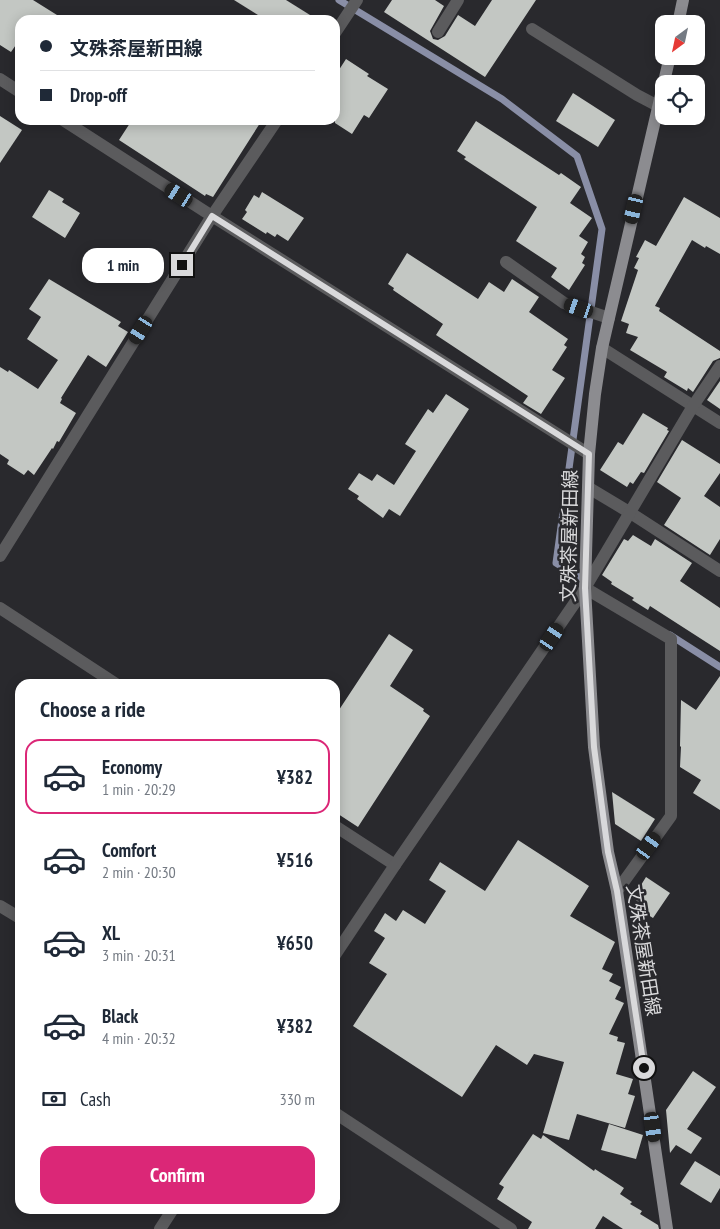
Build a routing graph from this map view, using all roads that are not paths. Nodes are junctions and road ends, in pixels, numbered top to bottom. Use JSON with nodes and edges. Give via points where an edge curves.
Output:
{"nodes":[{"id":1,"x":357,"y":0,"type":"edge"},
{"id":2,"x":458,"y":0,"type":"edge"},
{"id":3,"x":683,"y":0,"type":"edge"},
{"id":4,"x":680,"y":15,"type":"edge"},
{"id":5,"x":340,"y":26,"type":"edge"},
{"id":6,"x":532,"y":29,"type":"dead end"},
{"id":7,"x":438,"y":32,"type":"dead end"},
{"id":8,"x":0,"y":79,"type":"edge"},
{"id":9,"x":15,"y":89,"type":"edge"},
{"id":10,"x":655,"y":104,"type":"edge"},
{"id":11,"x":655,"y":119,"type":"edge"},
{"id":12,"x":71,"y":125,"type":"edge"},
{"id":13,"x":274,"y":125,"type":"edge"},
{"id":14,"x":212,"y":216,"type":"junction"},
{"id":15,"x":506,"y":262,"type":"dead end"},
{"id":16,"x":609,"y":318,"type":"junction"},
{"id":17,"x":602,"y":348,"type":"junction"},
{"id":18,"x":720,"y":366,"type":"edge"},
{"id":19,"x":693,"y":406,"type":"junction"},
{"id":20,"x":720,"y":423,"type":"edge"},
{"id":21,"x":589,"y":454,"type":"junction"},
{"id":22,"x":589,"y":488,"type":"junction"},
{"id":23,"x":629,"y":512,"type":"junction"},
{"id":24,"x":0,"y":556,"type":"edge"},
{"id":25,"x":720,"y":572,"type":"edge"},
{"id":26,"x":585,"y":588,"type":"junction"},
{"id":27,"x":0,"y":608,"type":"edge"},
{"id":28,"x":108,"y":679,"type":"edge"},
{"id":29,"x":340,"y":829,"type":"edge"},
{"id":30,"x":395,"y":865,"type":"junction"},
{"id":31,"x":617,"y":891,"type":"junction"},
{"id":32,"x":0,"y":906,"type":"edge"},
{"id":33,"x":15,"y":915,"type":"edge"},
{"id":34,"x":340,"y":948,"type":"edge"},
{"id":35,"x":340,"y":1117,"type":"edge"},
{"id":36,"x":170,"y":1214,"type":"edge"},
{"id":37,"x":160,"y":1229,"type":"edge"},
{"id":38,"x":511,"y":1229,"type":"edge"},
{"id":39,"x":668,"y":1229,"type":"edge"}],
"edges":[{"from":1,"to":5,"type":"street"},
{"from":2,"to":7,"type":"street"},
{"from":3,"to":4,"type":"main road"},
{"from":6,"to":10,"type":"street"},
{"from":8,"to":9,"type":"street"},
{"from":11,"to":16,"type":"main road","name":"文殊茶屋新田線"},
{"from":12,"to":14,"type":"street"},
{"from":13,"to":14,"type":"street"},
{"from":14,"to":21,"type":"street"},
{"from":14,"to":24,"type":"street"},
{"from":15,"to":16,"type":"street","via":[[564,303]]},
{"from":16,"to":17,"type":"main road","name":"文殊茶屋新田線"},
{"from":17,"to":19,"type":"street"},
{"from":17,"to":21,"type":"main road","name":"文殊茶屋新田線"},
{"from":18,"to":19,"type":"street"},
{"from":19,"to":20,"type":"street"},
{"from":19,"to":23,"type":"street"},
{"from":21,"to":22,"type":"main road","name":"文殊茶屋新田線"},
{"from":22,"to":23,"type":"street"},
{"from":22,"to":26,"type":"main road","name":"文殊茶屋新田線"},
{"from":23,"to":25,"type":"street"},
{"from":23,"to":26,"type":"street"},
{"from":26,"to":30,"type":"street"},
{"from":26,"to":31,"type":"main road","name":"文殊茶屋新田線","via":[[594,747],[608,852]]},
{"from":26,"to":31,"type":"street","via":[[671,639],[671,816]]},
{"from":27,"to":28,"type":"street"},
{"from":29,"to":30,"type":"street"},
{"from":30,"to":34,"type":"street"},
{"from":31,"to":39,"type":"main road","name":"文殊茶屋新田線"},
{"from":32,"to":33,"type":"street"},
{"from":35,"to":38,"type":"street"},
{"from":36,"to":37,"type":"street"}]}
